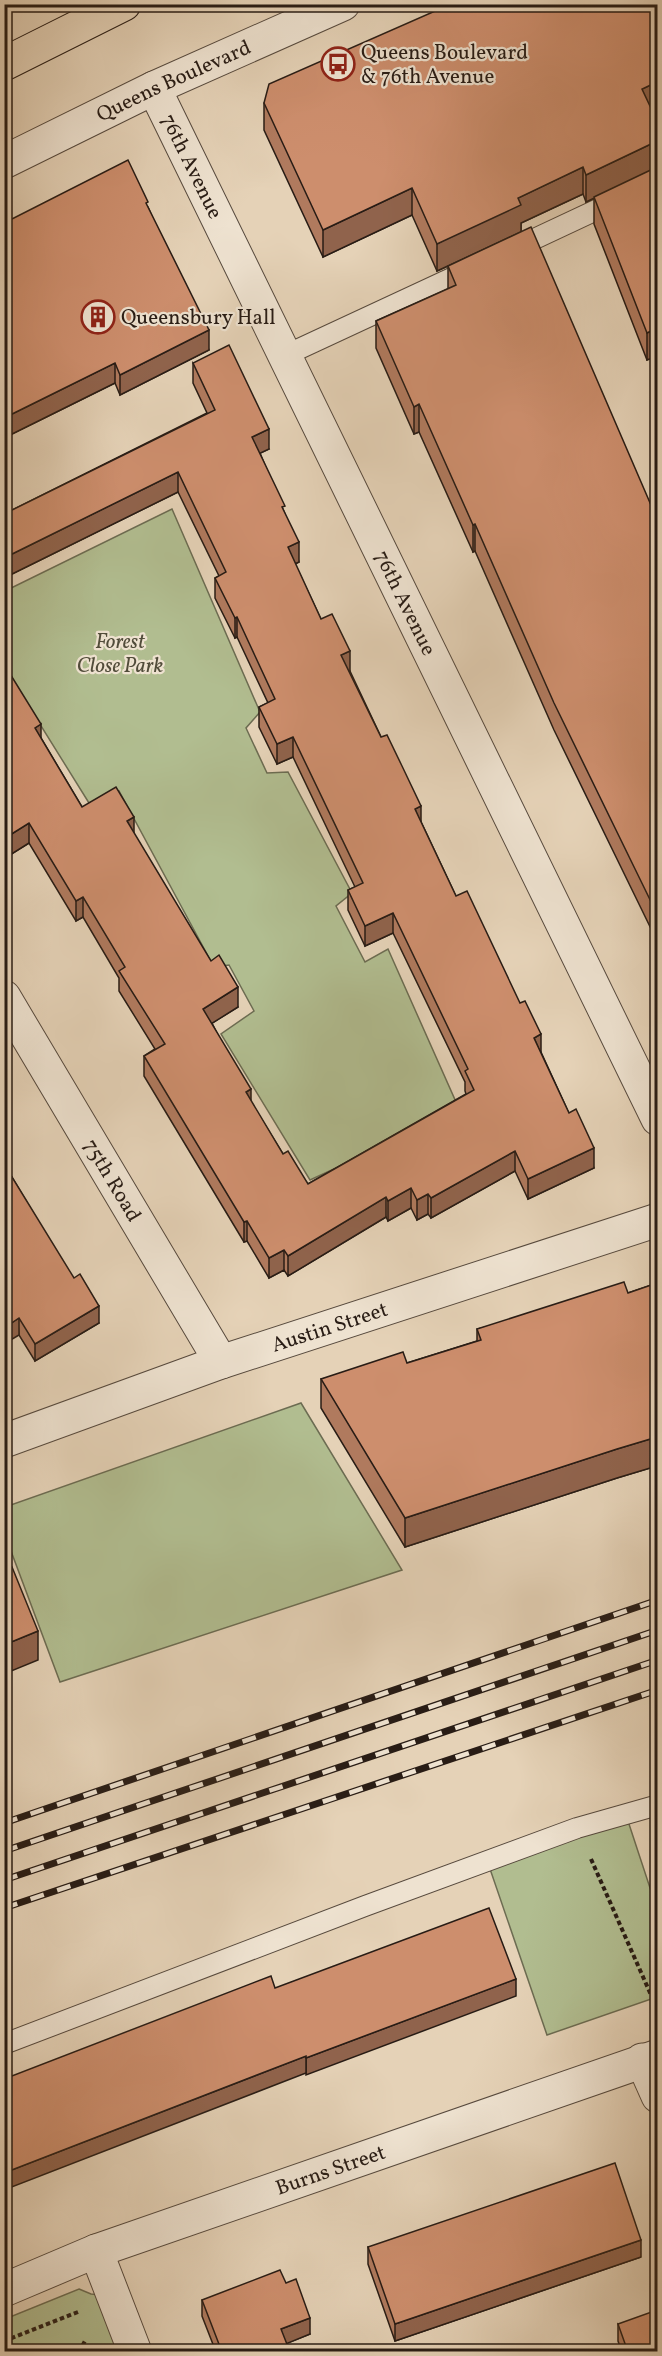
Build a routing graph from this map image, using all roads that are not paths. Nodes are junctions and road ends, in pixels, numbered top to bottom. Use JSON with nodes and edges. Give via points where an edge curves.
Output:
{"nodes":[{"id":1,"x":124,"y":4,"type":"edge"},
{"id":2,"x":343,"y":4,"type":"edge"},
{"id":3,"x":4,"y":64,"type":"edge"},
{"id":4,"x":154,"y":88,"type":"junction"},
{"id":5,"x":4,"y":162,"type":"edge"},
{"id":6,"x":657,"y":181,"type":"edge"},
{"id":7,"x":286,"y":355,"type":"junction"},
{"id":8,"x":4,"y":997,"type":"edge"},
{"id":9,"x":657,"y":1119,"type":"edge"},
{"id":10,"x":657,"y":1220,"type":"edge"},
{"id":11,"x":221,"y":1362,"type":"junction"},
{"id":12,"x":4,"y":1441,"type":"edge"},
{"id":13,"x":657,"y":1805,"type":"edge"},
{"id":14,"x":4,"y":2044,"type":"edge"},
{"id":15,"x":650,"y":2058,"type":"edge"},
{"id":16,"x":657,"y":2096,"type":"edge"},
{"id":17,"x":96,"y":2251,"type":"junction"},
{"id":18,"x":4,"y":2290,"type":"edge"},
{"id":19,"x":135,"y":2352,"type":"edge"}],
"edges":[{"from":1,"to":3,"type":"main road"},
{"from":2,"to":4,"type":"street","name":"Queens Boulevard"},
{"from":4,"to":5,"type":"street","name":"Queens Boulevard"},
{"from":4,"to":7,"type":"street","name":"76th Avenue"},
{"from":6,"to":7,"type":"lane"},
{"from":7,"to":9,"type":"street","name":"76th Avenue"},
{"from":8,"to":11,"type":"street","name":"75th Road"},
{"from":10,"to":11,"type":"street","name":"Austin Street"},
{"from":11,"to":12,"type":"street","name":"Austin Street"},
{"from":13,"to":14,"type":"lane","via":[[577,1828],[365,1905]]},
{"from":15,"to":16,"type":"street"},
{"from":15,"to":17,"type":"street","name":"Burns Street"},
{"from":17,"to":18,"type":"street","name":"Burns Street"},
{"from":17,"to":19,"type":"street"}]}
